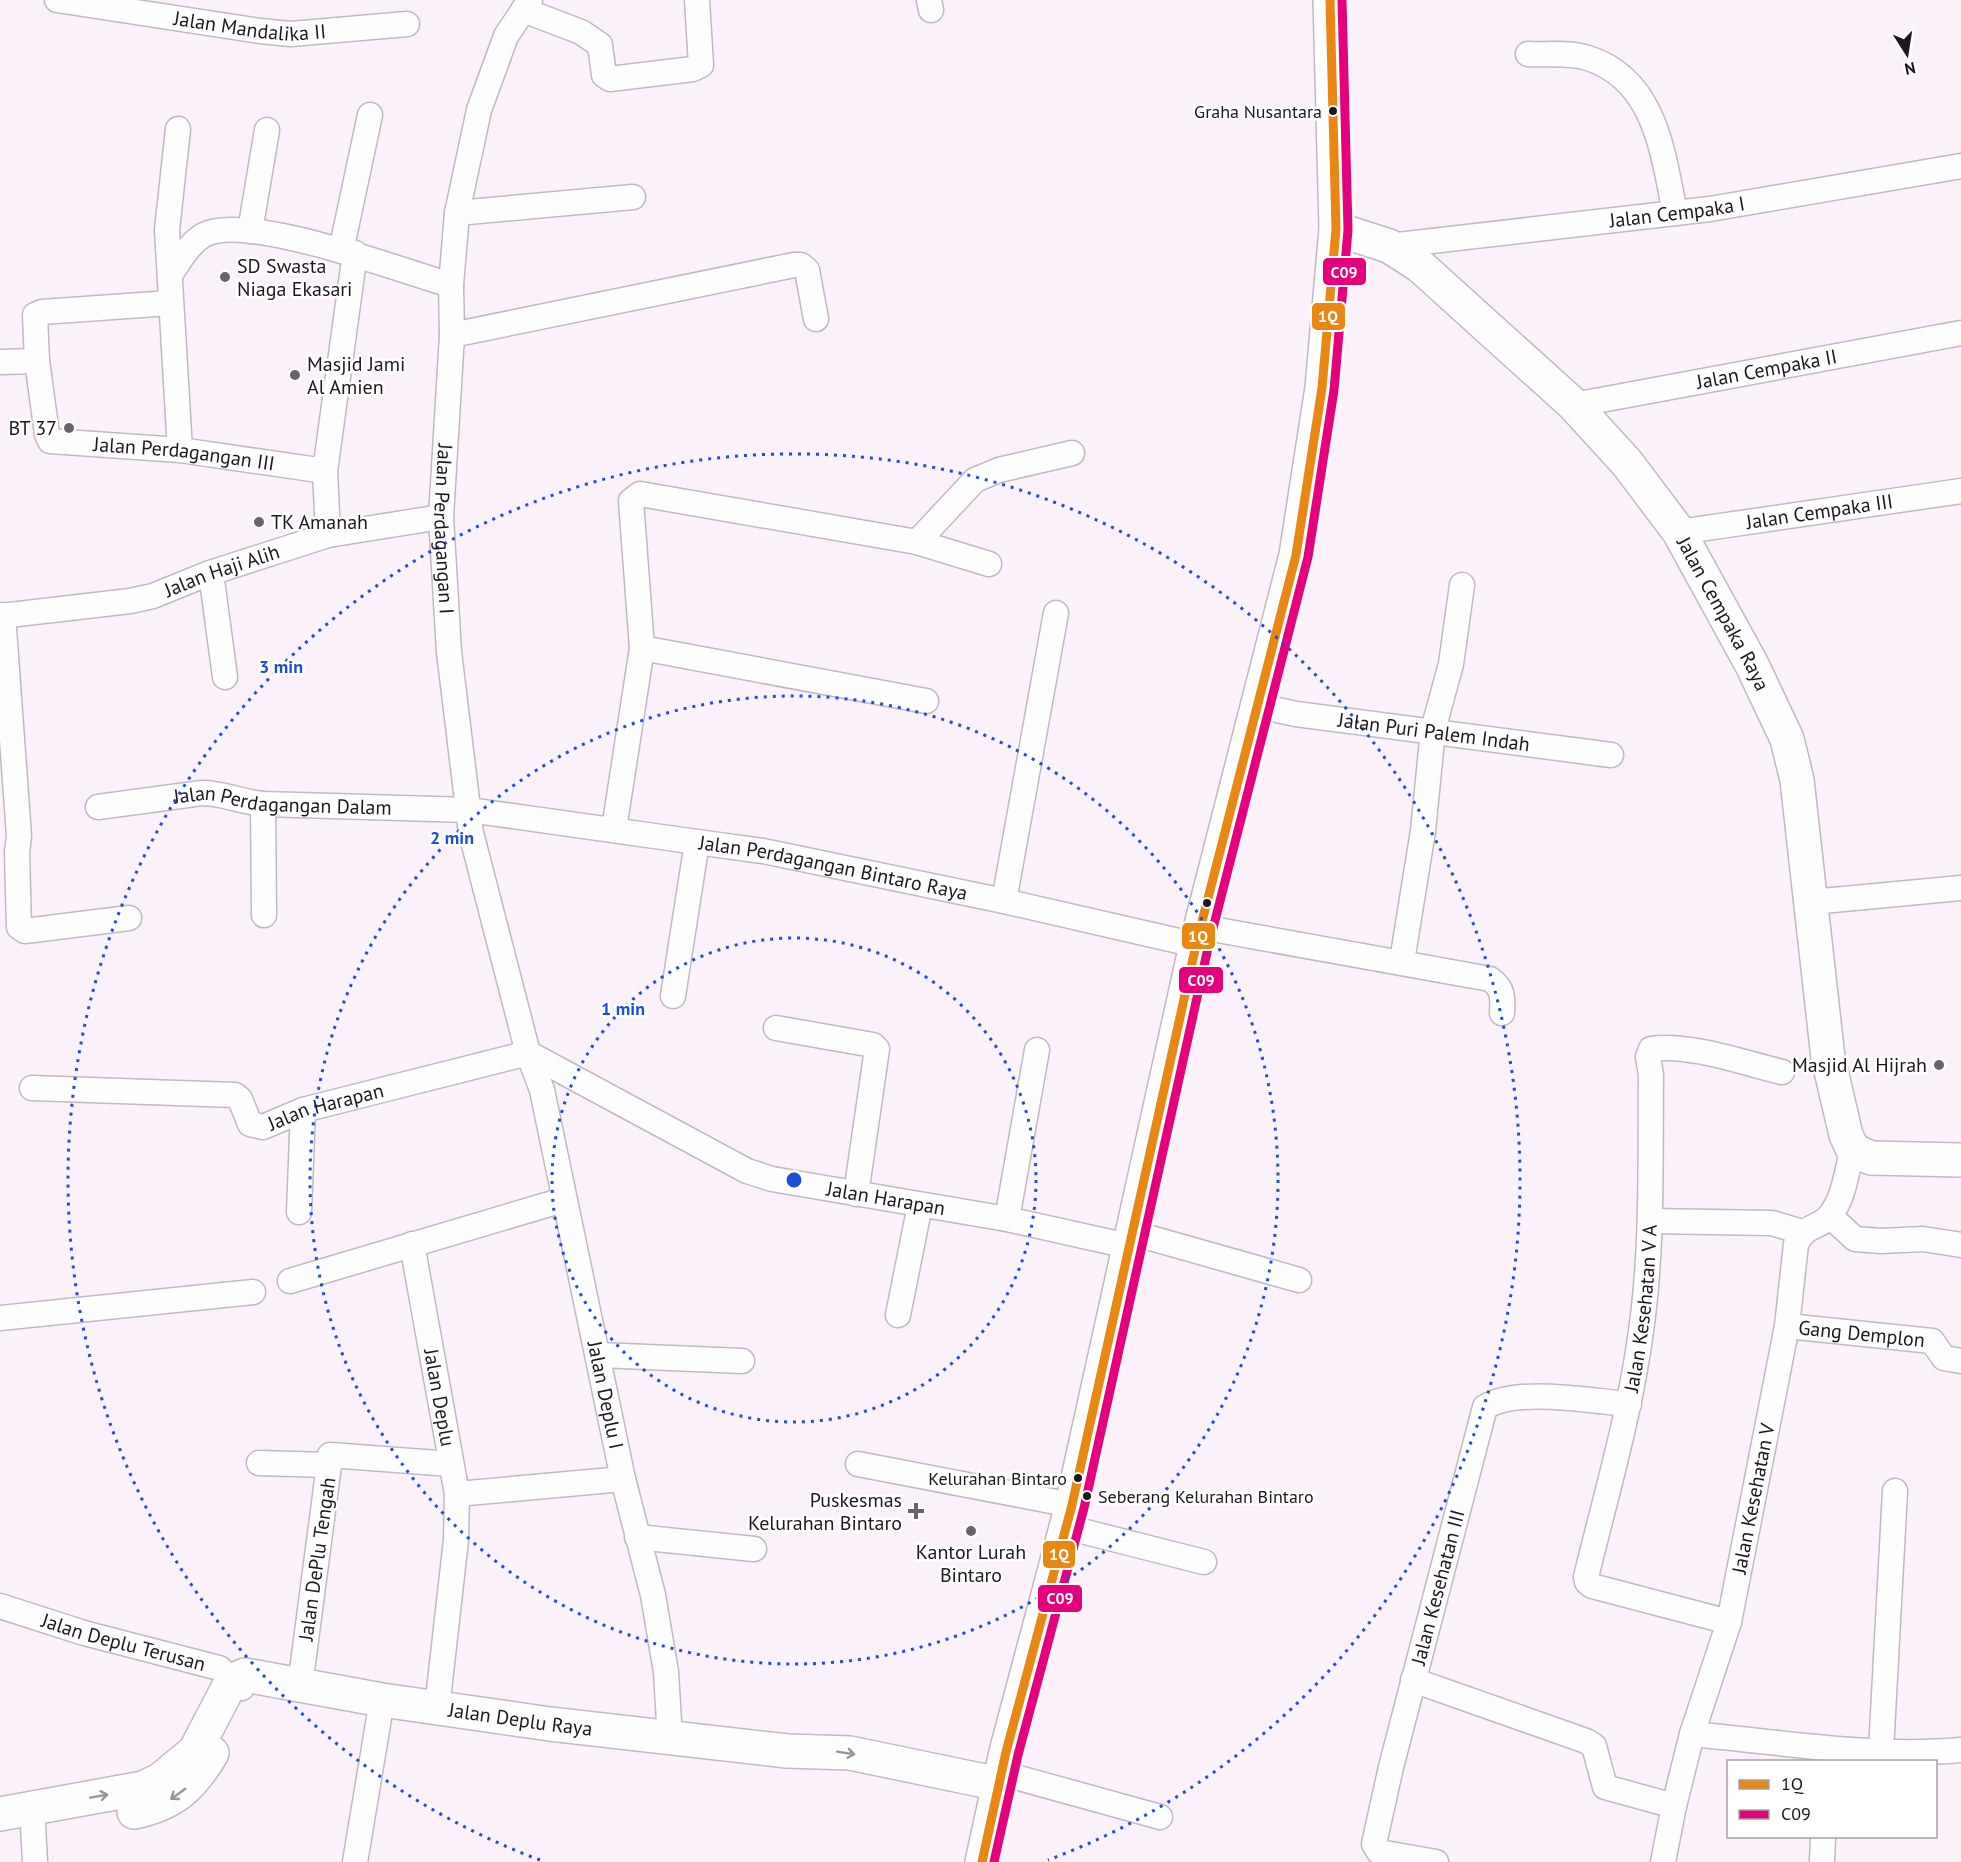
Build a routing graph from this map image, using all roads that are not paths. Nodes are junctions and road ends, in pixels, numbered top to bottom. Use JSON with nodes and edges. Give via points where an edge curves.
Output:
{"nodes":[{"id":1,"x":57,"y":0,"type":"edge"},
{"id":2,"x":697,"y":0,"type":"edge"},
{"id":3,"x":1330,"y":0,"type":"edge"},
{"id":4,"x":526,"y":5,"type":"edge"},
{"id":5,"x":407,"y":24,"type":"dead end"},
{"id":6,"x":1528,"y":54,"type":"dead end"},
{"id":7,"x":370,"y":115,"type":"dead end"},
{"id":8,"x":178,"y":129,"type":"dead end"},
{"id":9,"x":267,"y":130,"type":"dead end"},
{"id":10,"x":1961,"y":166,"type":"edge"},
{"id":11,"x":633,"y":197,"type":"dead end"},
{"id":12,"x":457,"y":213,"type":"junction"},
{"id":13,"x":1675,"y":213,"type":"junction"},
{"id":14,"x":1336,"y":228,"type":"junction"},
{"id":15,"x":250,"y":231,"type":"junction"},
{"id":16,"x":1389,"y":246,"type":"junction"},
{"id":17,"x":348,"y":252,"type":"junction"},
{"id":18,"x":170,"y":275,"type":"junction"},
{"id":19,"x":451,"y":285,"type":"junction"},
{"id":20,"x":170,"y":303,"type":"junction"},
{"id":21,"x":816,"y":319,"type":"dead end"},
{"id":22,"x":1961,"y":333,"type":"edge"},
{"id":23,"x":452,"y":335,"type":"junction"},
{"id":24,"x":37,"y":361,"type":"junction"},
{"id":25,"x":0,"y":362,"type":"edge"},
{"id":26,"x":1574,"y":405,"type":"junction"},
{"id":27,"x":180,"y":450,"type":"junction"},
{"id":28,"x":1072,"y":453,"type":"dead end"},
{"id":29,"x":326,"y":471,"type":"junction"},
{"id":30,"x":1961,"y":491,"type":"edge"},
{"id":31,"x":441,"y":518,"type":"junction"},
{"id":32,"x":1679,"y":532,"type":"junction"},
{"id":33,"x":328,"y":535,"type":"junction"},
{"id":34,"x":917,"y":542,"type":"junction"},
{"id":35,"x":989,"y":564,"type":"dead end"},
{"id":36,"x":211,"y":573,"type":"junction"},
{"id":37,"x":1462,"y":585,"type":"dead end"},
{"id":38,"x":1056,"y":613,"type":"dead end"},
{"id":39,"x":2,"y":616,"type":"edge"},
{"id":40,"x":642,"y":648,"type":"junction"},
{"id":41,"x":225,"y":677,"type":"dead end"},
{"id":42,"x":926,"y":701,"type":"dead end"},
{"id":43,"x":1259,"y":706,"type":"junction"},
{"id":44,"x":1433,"y":730,"type":"junction"},
{"id":45,"x":1611,"y":755,"type":"dead end"},
{"id":46,"x":262,"y":804,"type":"junction"},
{"id":47,"x":98,"y":807,"type":"dead end"},
{"id":48,"x":469,"y":810,"type":"junction"},
{"id":49,"x":614,"y":829,"type":"junction"},
{"id":50,"x":697,"y":842,"type":"junction"},
{"id":51,"x":1961,"y":888,"type":"edge"},
{"id":52,"x":1004,"y":901,"type":"junction"},
{"id":53,"x":1812,"y":902,"type":"junction"},
{"id":54,"x":264,"y":915,"type":"dead end"},
{"id":55,"x":129,"y":918,"type":"dead end"},
{"id":56,"x":1198,"y":936,"type":"junction"},
{"id":57,"x":1402,"y":961,"type":"junction"},
{"id":58,"x":673,"y":996,"type":"dead end"},
{"id":59,"x":1502,"y":1013,"type":"dead end"},
{"id":60,"x":776,"y":1028,"type":"dead end"},
{"id":61,"x":1036,"y":1050,"type":"dead end"},
{"id":62,"x":528,"y":1053,"type":"junction"},
{"id":63,"x":1782,"y":1072,"type":"dead end"},
{"id":64,"x":32,"y":1088,"type":"dead end"},
{"id":65,"x":303,"y":1110,"type":"junction"},
{"id":66,"x":1853,"y":1150,"type":"junction"},
{"id":67,"x":1961,"y":1160,"type":"edge"},
{"id":68,"x":856,"y":1194,"type":"junction"},
{"id":69,"x":563,"y":1200,"type":"junction"},
{"id":70,"x":920,"y":1205,"type":"junction"},
{"id":71,"x":299,"y":1212,"type":"dead end"},
{"id":72,"x":1830,"y":1216,"type":"junction"},
{"id":73,"x":1007,"y":1219,"type":"junction"},
{"id":74,"x":1650,"y":1221,"type":"junction"},
{"id":75,"x":1802,"y":1232,"type":"junction"},
{"id":76,"x":1130,"y":1239,"type":"junction"},
{"id":77,"x":412,"y":1244,"type":"junction"},
{"id":78,"x":1961,"y":1245,"type":"edge"},
{"id":79,"x":290,"y":1281,"type":"dead end"},
{"id":80,"x":1299,"y":1281,"type":"dead end"},
{"id":81,"x":253,"y":1292,"type":"dead end"},
{"id":82,"x":898,"y":1315,"type":"dead end"},
{"id":83,"x":0,"y":1318,"type":"edge"},
{"id":84,"x":1787,"y":1326,"type":"junction"},
{"id":85,"x":599,"y":1355,"type":"junction"},
{"id":86,"x":742,"y":1361,"type":"dead end"},
{"id":87,"x":1961,"y":1361,"type":"edge"},
{"id":88,"x":1629,"y":1404,"type":"junction"},
{"id":89,"x":259,"y":1463,"type":"dead end"},
{"id":90,"x":451,"y":1464,"type":"junction"},
{"id":91,"x":858,"y":1464,"type":"dead end"},
{"id":92,"x":329,"y":1466,"type":"junction"},
{"id":93,"x":623,"y":1479,"type":"junction"},
{"id":94,"x":1895,"y":1491,"type":"dead end"},
{"id":95,"x":456,"y":1494,"type":"junction"},
{"id":96,"x":1069,"y":1516,"type":"junction"},
{"id":97,"x":637,"y":1537,"type":"junction"},
{"id":98,"x":754,"y":1549,"type":"dead end"},
{"id":99,"x":1204,"y":1562,"type":"dead end"},
{"id":100,"x":0,"y":1606,"type":"edge"},
{"id":101,"x":1729,"y":1622,"type":"junction"},
{"id":102,"x":1413,"y":1680,"type":"junction"},
{"id":103,"x":244,"y":1682,"type":"junction"},
{"id":104,"x":300,"y":1686,"type":"junction"},
{"id":105,"x":382,"y":1700,"type":"junction"},
{"id":106,"x":437,"y":1708,"type":"junction"},
{"id":107,"x":1692,"y":1734,"type":"junction"},
{"id":108,"x":670,"y":1739,"type":"junction"},
{"id":109,"x":1881,"y":1750,"type":"junction"},
{"id":110,"x":1961,"y":1750,"type":"edge"},
{"id":111,"x":998,"y":1786,"type":"junction"},
{"id":112,"x":1674,"y":1806,"type":"junction"},
{"id":113,"x":0,"y":1814,"type":"edge"},
{"id":114,"x":34,"y":1817,"type":"junction"},
{"id":115,"x":1160,"y":1817,"type":"dead end"},
{"id":116,"x":0,"y":1834,"type":"edge"},
{"id":117,"x":1823,"y":1838,"type":"edge"},
{"id":118,"x":35,"y":1862,"type":"edge"},
{"id":119,"x":355,"y":1862,"type":"edge"},
{"id":120,"x":982,"y":1862,"type":"edge"},
{"id":121,"x":1436,"y":1862,"type":"edge"},
{"id":122,"x":1663,"y":1862,"type":"edge"},
{"id":123,"x":1822,"y":1862,"type":"edge"}],
"edges":[{"from":1,"to":5,"type":"street","name":"Jalan Mandalika II","via":[[291,34]]},
{"from":2,"to":4,"type":"street","via":[[701,65],[610,79],[604,75],[600,45]]},
{"from":3,"to":14,"type":"main road"},
{"from":4,"to":12,"type":"street","name":"Jalan Perdagangan I","via":[[506,36],[480,110]]},
{"from":6,"to":13,"type":"street","via":[[1589,58],[1612,70],[1634,89],[1655,124]]},
{"from":7,"to":17,"type":"street"},
{"from":8,"to":18,"type":"street","via":[[167,222]]},
{"from":9,"to":15,"type":"street"},
{"from":10,"to":13,"type":"street","name":"Jalan Cempaka I"},
{"from":11,"to":12,"type":"street"},
{"from":12,"to":19,"type":"street","name":"Jalan Perdagangan I"},
{"from":13,"to":16,"type":"street","name":"Jalan Cempaka I"},
{"from":14,"to":16,"type":"main road","name":"Jalan Cempaka Raya"},
{"from":14,"to":43,"type":"main road","via":[[1322,388],[1298,544]]},
{"from":15,"to":17,"type":"street"},
{"from":15,"to":18,"type":"street","via":[[202,235]]},
{"from":16,"to":26,"type":"main road","name":"Jalan Cempaka Raya","via":[[1420,266]]},
{"from":17,"to":19,"type":"street"},
{"from":17,"to":29,"type":"street"},
{"from":18,"to":20,"type":"street"},
{"from":19,"to":23,"type":"street","name":"Jalan Perdagangan I"},
{"from":20,"to":24,"type":"street","via":[[38,314],[34,318]]},
{"from":20,"to":27,"type":"street"},
{"from":21,"to":23,"type":"street","via":[[807,270],[794,265]]},
{"from":22,"to":26,"type":"street","name":"Jalan Cempaka II"},
{"from":23,"to":31,"type":"street","name":"Jalan Perdagangan I"},
{"from":24,"to":25,"type":"street"},
{"from":24,"to":27,"type":"street","name":"Jalan Perdagangan III","via":[[47,434],[54,443]]},
{"from":26,"to":32,"type":"main road","name":"Jalan Cempaka Raya","via":[[1627,463]]},
{"from":27,"to":29,"type":"street","name":"Jalan Perdagangan III"},
{"from":28,"to":34,"type":"street","via":[[999,470],[975,480]]},
{"from":29,"to":33,"type":"street"},
{"from":30,"to":32,"type":"street","name":"Jalan Cempaka III"},
{"from":31,"to":33,"type":"street","name":"Jalan Haji Alih"},
{"from":31,"to":48,"type":"street","name":"Jalan Perdagangan I","via":[[449,652]]},
{"from":32,"to":53,"type":"main road","name":"Jalan Cempaka Raya","via":[[1752,665],[1787,739],[1797,780]]},
{"from":33,"to":36,"type":"street","name":"Jalan Haji Alih"},
{"from":34,"to":35,"type":"street"},
{"from":34,"to":40,"type":"street","via":[[637,494],[631,501]]},
{"from":36,"to":39,"type":"street","name":"Jalan Haji Alih","via":[[130,601]]},
{"from":36,"to":41,"type":"street"},
{"from":37,"to":44,"type":"street","via":[[1450,674]]},
{"from":38,"to":52,"type":"street"},
{"from":39,"to":55,"type":"street","via":[[19,836],[19,927],[25,931]]},
{"from":40,"to":42,"type":"street"},
{"from":40,"to":49,"type":"street"},
{"from":43,"to":44,"type":"street","name":"Jalan Puri Palem Indah"},
{"from":43,"to":56,"type":"main road"},
{"from":44,"to":45,"type":"street","name":"Jalan Puri Palem Indah"},
{"from":44,"to":57,"type":"street","via":[[1423,831]]},
{"from":46,"to":47,"type":"street","name":"Jalan Perdagangan Dalam","via":[[241,802],[219,793],[202,793]]},
{"from":46,"to":48,"type":"street","name":"Jalan Perdagangan Dalam"},
{"from":46,"to":54,"type":"street"},
{"from":48,"to":49,"type":"street","name":"Jalan Perdagangan Bintaro Raya"},
{"from":48,"to":62,"type":"street","via":[[471,833]]},
{"from":49,"to":50,"type":"street","name":"Jalan Perdagangan Bintaro Raya"},
{"from":50,"to":52,"type":"street","name":"Jalan Perdagangan Bintaro Raya","via":[[763,851]]},
{"from":50,"to":58,"type":"street"},
{"from":51,"to":53,"type":"street"},
{"from":52,"to":56,"type":"street","name":"Jalan Perdagangan Bintaro Raya"},
{"from":53,"to":66,"type":"main road","name":"Jalan Cempaka Raya","via":[[1828,1058]]},
{"from":56,"to":57,"type":"street","name":"Jalan Perdagangan Bintaro Raya"},
{"from":56,"to":76,"type":"main road"},
{"from":57,"to":59,"type":"street","name":"Jalan Perdagangan Bintaro Raya","via":[[1490,978],[1503,996]]},
{"from":60,"to":68,"type":"street","via":[[873,1045],[877,1049]]},
{"from":61,"to":73,"type":"street"},
{"from":62,"to":65,"type":"street","name":"Jalan Harapan"},
{"from":62,"to":68,"type":"street","name":"Jalan Harapan","via":[[747,1171]]},
{"from":62,"to":69,"type":"street","name":"Jalan Deplu I","via":[[542,1090]]},
{"from":63,"to":74,"type":"street","via":[[1663,1047],[1651,1049]]},
{"from":64,"to":65,"type":"street","name":"Jalan Harapan","via":[[235,1095],[250,1125],[263,1127]]},
{"from":65,"to":71,"type":"street"},
{"from":66,"to":67,"type":"main road","via":[[1871,1158]]},
{"from":66,"to":72,"type":"street","via":[[1843,1190]]},
{"from":68,"to":70,"type":"street","name":"Jalan Harapan"},
{"from":69,"to":77,"type":"street"},
{"from":69,"to":85,"type":"street","name":"Jalan Deplu I"},
{"from":70,"to":73,"type":"street","name":"Jalan Harapan"},
{"from":70,"to":82,"type":"street"},
{"from":72,"to":75,"type":"street"},
{"from":72,"to":78,"type":"street","via":[[1855,1239],[1923,1239]]},
{"from":73,"to":76,"type":"street","name":"Jalan Harapan"},
{"from":74,"to":75,"type":"street","name":"Jalan Kesehatan V A","via":[[1772,1223]]},
{"from":74,"to":88,"type":"street","name":"Jalan Kesehatan V A","via":[[1642,1330]]},
{"from":75,"to":84,"type":"street","name":"Jalan Kesehatan V","via":[[1796,1244]]},
{"from":76,"to":80,"type":"street","name":"Jalan Harapan"},
{"from":76,"to":96,"type":"main road"},
{"from":77,"to":79,"type":"street"},
{"from":77,"to":90,"type":"street","name":"Jalan Deplu"},
{"from":81,"to":83,"type":"street"},
{"from":84,"to":87,"type":"street","name":"Gang Demplon","via":[[1932,1341],[1944,1358]]},
{"from":84,"to":101,"type":"street","name":"Jalan Kesehatan V"},
{"from":85,"to":86,"type":"street"},
{"from":85,"to":93,"type":"street","name":"Jalan Deplu I"},
{"from":88,"to":101,"type":"street","name":"Jalan Kesehatan V A","via":[[1587,1582]]},
{"from":88,"to":102,"type":"street","name":"Jalan Kesehatan III","via":[[1547,1398],[1495,1401],[1485,1407]]},
{"from":89,"to":92,"type":"street","name":"Jalan DePlu Tengah"},
{"from":90,"to":92,"type":"street","via":[[330,1455]]},
{"from":90,"to":95,"type":"street","name":"Jalan Deplu"},
{"from":91,"to":96,"type":"street"},
{"from":92,"to":104,"type":"street","name":"Jalan DePlu Tengah"},
{"from":93,"to":95,"type":"street"},
{"from":93,"to":97,"type":"street","name":"Jalan Deplu I"},
{"from":94,"to":109,"type":"street"},
{"from":95,"to":106,"type":"street","name":"Jalan Deplu","via":[[456,1540]]},
{"from":96,"to":99,"type":"street"},
{"from":96,"to":111,"type":"main road"},
{"from":97,"to":98,"type":"street"},
{"from":97,"to":108,"type":"street","name":"Jalan Deplu I","via":[[653,1595],[666,1672]]},
{"from":100,"to":103,"type":"street","name":"Jalan Deplu Terusan","via":[[84,1633],[219,1668]]},
{"from":101,"to":107,"type":"street","name":"Jalan Kesehatan V"},
{"from":102,"to":112,"type":"street","via":[[1586,1741],[1594,1746],[1605,1787]]},
{"from":102,"to":121,"type":"street","name":"Jalan Kesehatan III","via":[[1374,1844],[1379,1852]]},
{"from":103,"to":104,"type":"main road","name":"Jalan Deplu Raya"},
{"from":103,"to":114,"type":"main road","via":[[180,1795],[151,1808]]},
{"from":104,"to":105,"type":"main road","name":"Jalan Deplu Raya"},
{"from":105,"to":106,"type":"main road","name":"Jalan Deplu Raya"},
{"from":105,"to":119,"type":"street"},
{"from":106,"to":108,"type":"main road","name":"Jalan Deplu Raya"},
{"from":107,"to":109,"type":"street"},
{"from":107,"to":112,"type":"street","name":"Jalan Kesehatan V"},
{"from":108,"to":111,"type":"main road","name":"Jalan Deplu Raya","via":[[788,1751],[828,1772]]},
{"from":109,"to":110,"type":"street"},
{"from":111,"to":115,"type":"street"},
{"from":111,"to":120,"type":"main road"},
{"from":112,"to":122,"type":"street","name":"Jalan Kesehatan V"},
{"from":113,"to":114,"type":"main road"},
{"from":114,"to":116,"type":"main road"},
{"from":114,"to":118,"type":"street"},
{"from":117,"to":123,"type":"street"}]}
